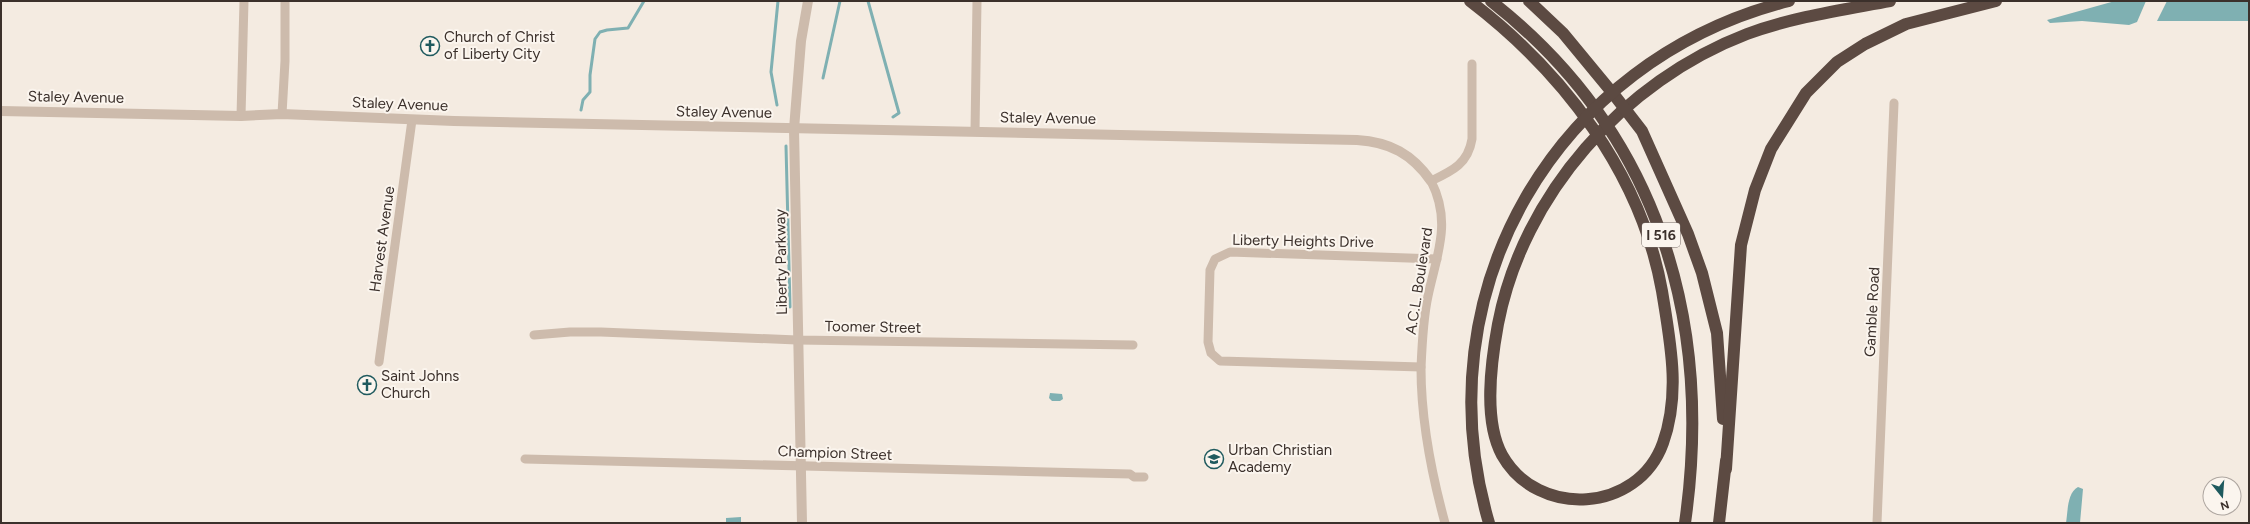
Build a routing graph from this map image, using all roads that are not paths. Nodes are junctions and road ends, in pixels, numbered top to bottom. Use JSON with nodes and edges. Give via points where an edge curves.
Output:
{"nodes":[{"id":1,"x":244,"y":1,"type":"edge"},
{"id":2,"x":285,"y":1,"type":"edge"},
{"id":3,"x":808,"y":1,"type":"edge"},
{"id":4,"x":977,"y":1,"type":"edge"},
{"id":5,"x":1470,"y":1,"type":"edge"},
{"id":6,"x":1491,"y":1,"type":"edge"},
{"id":7,"x":1529,"y":1,"type":"edge"},
{"id":8,"x":1789,"y":1,"type":"edge"},
{"id":9,"x":1890,"y":1,"type":"edge"},
{"id":10,"x":1996,"y":1,"type":"edge"},
{"id":11,"x":1472,"y":64,"type":"dead end"},
{"id":12,"x":1894,"y":103,"type":"dead end"},
{"id":13,"x":1,"y":111,"type":"edge"},
{"id":14,"x":282,"y":114,"type":"junction"},
{"id":15,"x":240,"y":116,"type":"junction"},
{"id":16,"x":412,"y":120,"type":"junction"},
{"id":17,"x":794,"y":129,"type":"junction"},
{"id":18,"x":975,"y":131,"type":"junction"},
{"id":19,"x":1431,"y":181,"type":"junction"},
{"id":20,"x":1437,"y":259,"type":"junction"},
{"id":21,"x":534,"y":335,"type":"dead end"},
{"id":22,"x":797,"y":340,"type":"junction"},
{"id":23,"x":1133,"y":345,"type":"dead end"},
{"id":24,"x":379,"y":362,"type":"dead end"},
{"id":25,"x":1421,"y":367,"type":"junction"},
{"id":26,"x":525,"y":459,"type":"dead end"},
{"id":27,"x":802,"y":466,"type":"junction"},
{"id":28,"x":1726,"y":469,"type":"junction"},
{"id":29,"x":1144,"y":477,"type":"dead end"},
{"id":30,"x":802,"y":523,"type":"edge"},
{"id":31,"x":1445,"y":523,"type":"edge"},
{"id":32,"x":1490,"y":523,"type":"edge"},
{"id":33,"x":1685,"y":523,"type":"edge"},
{"id":34,"x":1719,"y":523,"type":"edge"},
{"id":35,"x":1877,"y":523,"type":"edge"}],
"edges":[{"from":1,"to":15,"type":"street"},
{"from":2,"to":14,"type":"street"},
{"from":3,"to":17,"type":"street","name":"Liberty Parkway","via":[[801,41]]},
{"from":4,"to":18,"type":"street"},
{"from":5,"to":9,"type":"highway","via":[[1529,51],[1572,99],[1591,126],[1618,170],[1640,214],[1659,275],[1673,361],[1671,410],[1663,443],[1657,458],[1634,482],[1616,493],[1591,500],[1560,498],[1545,494],[1531,486],[1510,466],[1502,454],[1493,426],[1491,379],[1494,346],[1502,307],[1520,255],[1563,177],[1585,149],[1617,115],[1684,65],[1716,48],[1778,24]]},
{"from":6,"to":33,"type":"highway","number":"I 516","via":[[1551,56],[1601,117],[1625,156],[1661,234],[1682,310],[1691,370],[1693,429]]},
{"from":7,"to":28,"type":"highway","number":"I 516","via":[[1562,33],[1642,131],[1688,234],[1702,273],[1717,333]]},
{"from":8,"to":32,"type":"highway","via":[[1737,17],[1705,31],[1646,65],[1600,103],[1573,131],[1551,159],[1519,211],[1501,247],[1481,309],[1474,343],[1471,377],[1472,446]]},
{"from":10,"to":28,"type":"highway","via":[[1906,24],[1865,44],[1837,62],[1806,93],[1771,149],[1755,190],[1742,246]]},
{"from":11,"to":19,"type":"street","via":[[1470,150],[1458,167]]},
{"from":12,"to":35,"type":"street","name":"Gamble Road"},
{"from":13,"to":15,"type":"street","name":"Staley Avenue"},
{"from":14,"to":15,"type":"street","name":"Staley Avenue"},
{"from":14,"to":16,"type":"street","name":"Staley Avenue"},
{"from":16,"to":17,"type":"street","name":"Staley Avenue"},
{"from":16,"to":24,"type":"street","name":"Harvest Avenue"},
{"from":17,"to":18,"type":"street","name":"Staley Avenue"},
{"from":17,"to":22,"type":"street","name":"Liberty Parkway"},
{"from":18,"to":19,"type":"street","name":"Staley Avenue","via":[[1370,141],[1389,145],[1404,153]]},
{"from":19,"to":20,"type":"street","name":"A.C.L. Boulevard","via":[[1443,218]]},
{"from":20,"to":25,"type":"street","name":"A.C.L. Boulevard","via":[[1425,316]]},
{"from":20,"to":25,"type":"street","name":"Liberty Heights Drive","via":[[1412,256],[1230,252],[1215,259],[1210,270],[1208,342],[1211,353],[1220,361]]},
{"from":21,"to":22,"type":"street","name":"Toomer Street","via":[[570,332]]},
{"from":22,"to":23,"type":"street","name":"Toomer Street"},
{"from":22,"to":27,"type":"street","name":"Liberty Parkway"},
{"from":25,"to":31,"type":"street","name":"A.C.L. Boulevard","via":[[1424,429]]},
{"from":26,"to":27,"type":"street","name":"Champion Street"},
{"from":27,"to":29,"type":"street","name":"Champion Street","via":[[1130,474],[1134,477]]},
{"from":27,"to":30,"type":"street","name":"Liberty Parkway"},
{"from":28,"to":34,"type":"highway","number":"I 516"}]}
